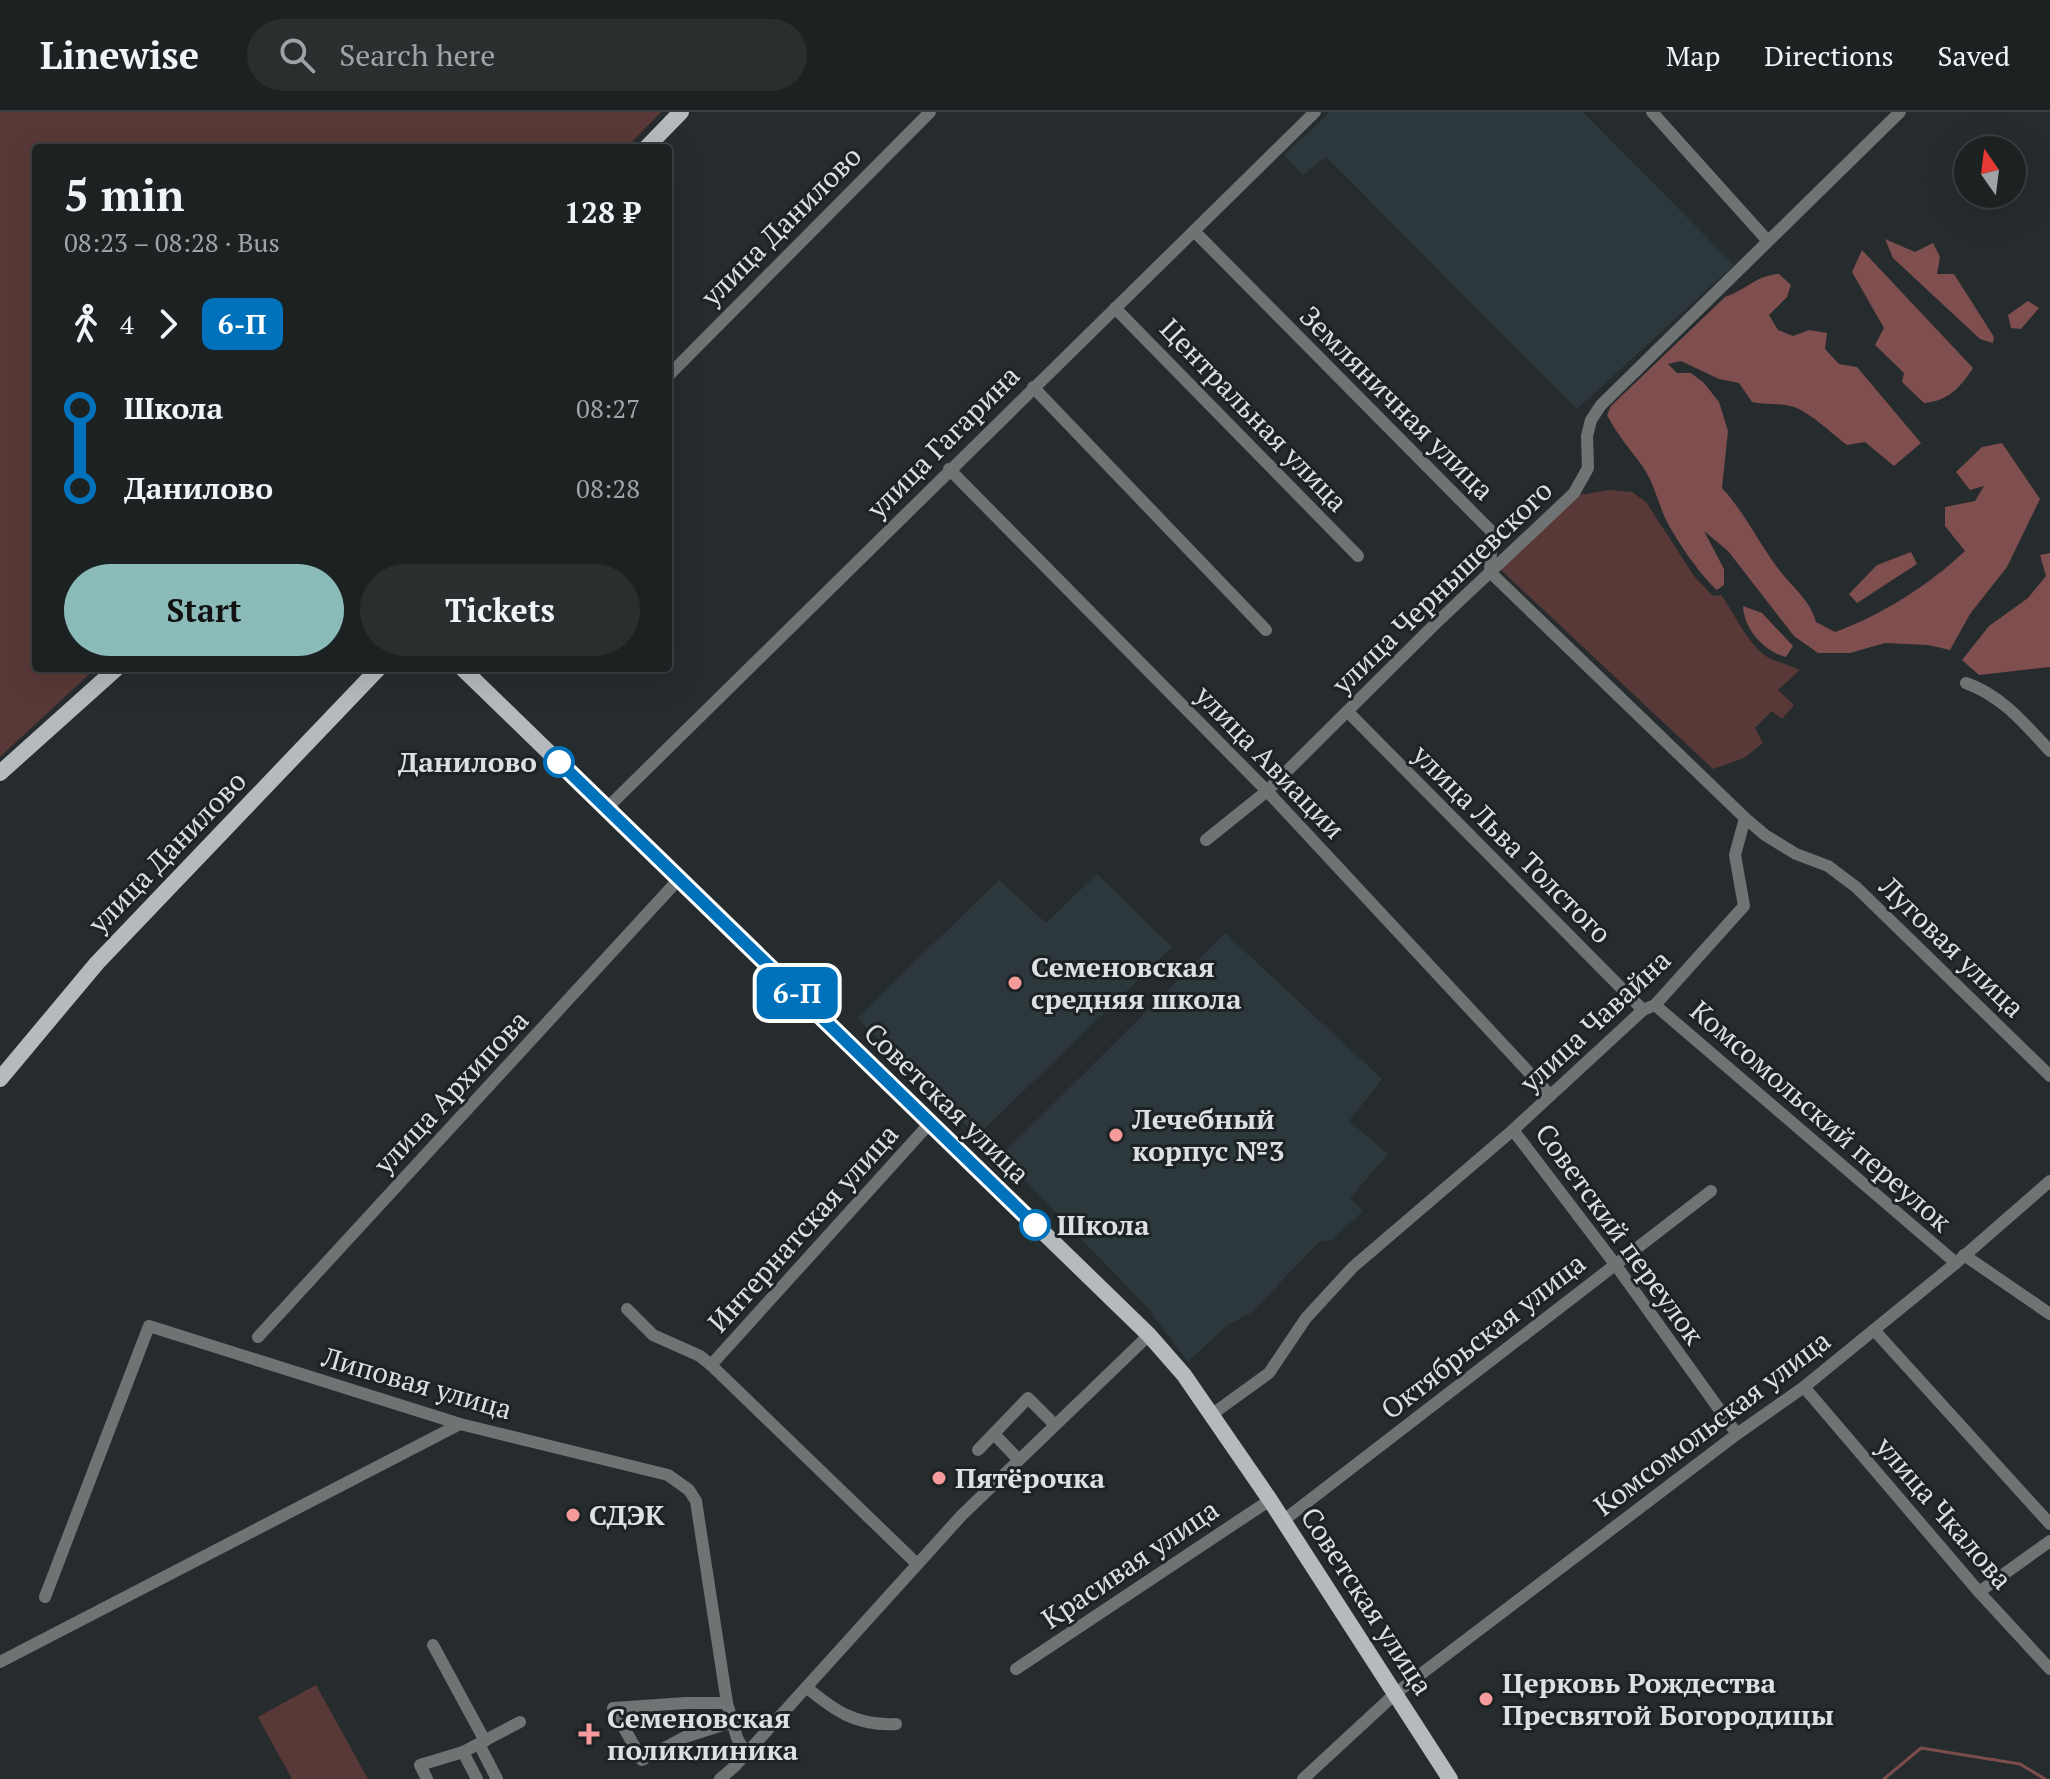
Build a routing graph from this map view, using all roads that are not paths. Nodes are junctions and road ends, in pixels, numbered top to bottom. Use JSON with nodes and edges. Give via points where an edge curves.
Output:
{"nodes":[{"id":1,"x":681,"y":112,"type":"edge"},
{"id":2,"x":930,"y":112,"type":"edge"},
{"id":3,"x":1315,"y":112,"type":"edge"},
{"id":4,"x":1652,"y":112,"type":"edge"},
{"id":5,"x":1900,"y":112,"type":"edge"},
{"id":6,"x":650,"y":144,"type":"edge"},
{"id":7,"x":1194,"y":231,"type":"junction"},
{"id":8,"x":1767,"y":240,"type":"junction"},
{"id":9,"x":1115,"y":308,"type":"junction"},
{"id":10,"x":672,"y":372,"type":"edge"},
{"id":11,"x":1033,"y":387,"type":"junction"},
{"id":12,"x":949,"y":469,"type":"junction"},
{"id":13,"x":1358,"y":556,"type":"dead end"},
{"id":14,"x":1490,"y":572,"type":"junction"},
{"id":15,"x":1266,"y":630,"type":"dead end"},
{"id":16,"x":113,"y":672,"type":"edge"},
{"id":17,"x":375,"y":672,"type":"edge"},
{"id":18,"x":466,"y":672,"type":"edge"},
{"id":19,"x":1966,"y":683,"type":"dead end"},
{"id":20,"x":1348,"y":712,"type":"junction"},
{"id":21,"x":2050,"y":751,"type":"edge"},
{"id":22,"x":0,"y":773,"type":"edge"},
{"id":23,"x":1267,"y":791,"type":"junction"},
{"id":24,"x":607,"y":808,"type":"junction"},
{"id":25,"x":1745,"y":818,"type":"junction"},
{"id":26,"x":1206,"y":840,"type":"dead end"},
{"id":27,"x":679,"y":879,"type":"junction"},
{"id":28,"x":1649,"y":1007,"type":"junction"},
{"id":29,"x":2050,"y":1076,"type":"edge"},
{"id":30,"x":0,"y":1079,"type":"edge"},
{"id":31,"x":1550,"y":1095,"type":"junction"},
{"id":32,"x":930,"y":1123,"type":"junction"},
{"id":33,"x":1513,"y":1130,"type":"junction"},
{"id":34,"x":2050,"y":1181,"type":"edge"},
{"id":35,"x":1711,"y":1191,"type":"dead end"},
{"id":36,"x":1960,"y":1259,"type":"junction"},
{"id":37,"x":1615,"y":1264,"type":"junction"},
{"id":38,"x":627,"y":1309,"type":"dead end"},
{"id":39,"x":2050,"y":1314,"type":"edge"},
{"id":40,"x":1874,"y":1330,"type":"junction"},
{"id":41,"x":1149,"y":1335,"type":"junction"},
{"id":42,"x":258,"y":1337,"type":"dead end"},
{"id":43,"x":711,"y":1365,"type":"junction"},
{"id":44,"x":1804,"y":1387,"type":"junction"},
{"id":45,"x":1211,"y":1415,"type":"junction"},
{"id":46,"x":460,"y":1424,"type":"junction"},
{"id":47,"x":1055,"y":1425,"type":"junction"},
{"id":48,"x":994,"y":1434,"type":"junction"},
{"id":49,"x":1737,"y":1434,"type":"junction"},
{"id":50,"x":978,"y":1450,"type":"dead end"},
{"id":51,"x":1018,"y":1459,"type":"junction"},
{"id":52,"x":1270,"y":1500,"type":"junction"},
{"id":53,"x":1284,"y":1520,"type":"junction"},
{"id":54,"x":2050,"y":1524,"type":"edge"},
{"id":55,"x":2050,"y":1541,"type":"edge"},
{"id":56,"x":916,"y":1563,"type":"junction"},
{"id":57,"x":1979,"y":1592,"type":"junction"},
{"id":58,"x":45,"y":1597,"type":"dead end"},
{"id":59,"x":433,"y":1645,"type":"dead end"},
{"id":60,"x":0,"y":1662,"type":"edge"},
{"id":61,"x":1016,"y":1669,"type":"dead end"},
{"id":62,"x":2050,"y":1669,"type":"edge"},
{"id":63,"x":806,"y":1687,"type":"junction"},
{"id":64,"x":1396,"y":1693,"type":"junction"},
{"id":65,"x":727,"y":1703,"type":"junction"},
{"id":66,"x":520,"y":1722,"type":"dead end"},
{"id":67,"x":732,"y":1722,"type":"junction"},
{"id":68,"x":896,"y":1724,"type":"dead end"},
{"id":69,"x":482,"y":1742,"type":"junction"},
{"id":70,"x":463,"y":1752,"type":"junction"},
{"id":71,"x":746,"y":1753,"type":"junction"},
{"id":72,"x":736,"y":1772,"type":"edge"},
{"id":73,"x":427,"y":1779,"type":"edge"},
{"id":74,"x":477,"y":1779,"type":"edge"},
{"id":75,"x":497,"y":1779,"type":"edge"},
{"id":76,"x":720,"y":1779,"type":"edge"},
{"id":77,"x":1303,"y":1779,"type":"edge"},
{"id":78,"x":1450,"y":1779,"type":"edge"}],
"edges":[{"from":1,"to":6,"type":"main road"},
{"from":2,"to":10,"type":"street","name":"улица Данилово"},
{"from":3,"to":7,"type":"street","name":"улица Гагарина"},
{"from":4,"to":8,"type":"street"},
{"from":5,"to":8,"type":"street","name":"улица Чернышевского"},
{"from":7,"to":9,"type":"street","name":"улица Гагарина"},
{"from":7,"to":14,"type":"street","name":"Земляничная улица","via":[[1492,532]]},
{"from":8,"to":14,"type":"street","name":"улица Чернышевского","via":[[1601,405],[1587,436],[1588,468],[1574,493]]},
{"from":9,"to":11,"type":"street","name":"улица Гагарина"},
{"from":9,"to":13,"type":"street","name":"Центральная улица"},
{"from":11,"to":12,"type":"street","name":"улица Гагарина"},
{"from":11,"to":15,"type":"street"},
{"from":12,"to":23,"type":"street","name":"улица Авиации"},
{"from":12,"to":24,"type":"street","name":"улица Гагарина"},
{"from":14,"to":20,"type":"street","name":"улица Чернышевского"},
{"from":14,"to":25,"type":"street"},
{"from":16,"to":22,"type":"main road"},
{"from":17,"to":30,"type":"main road","name":"улица Данилово","via":[[97,963]]},
{"from":18,"to":24,"type":"main road","name":"Советская улица"},
{"from":19,"to":21,"type":"street","via":[[2008,706]]},
{"from":20,"to":23,"type":"street","name":"улица Чернышевского"},
{"from":20,"to":28,"type":"street","name":"улица Льва Толстого"},
{"from":23,"to":26,"type":"street","name":"улица Чернышевского"},
{"from":23,"to":31,"type":"street","name":"улица Авиации"},
{"from":24,"to":27,"type":"main road","name":"Советская улица"},
{"from":25,"to":28,"type":"street","name":"улица Чавайна","via":[[1735,855],[1744,906]]},
{"from":25,"to":29,"type":"street","name":"Луговая улица","via":[[1856,887]]},
{"from":27,"to":32,"type":"main road","name":"Советская улица"},
{"from":27,"to":42,"type":"street","name":"улица Архипова"},
{"from":28,"to":31,"type":"street","name":"улица Чавайна"},
{"from":28,"to":36,"type":"street","name":"Комсомольский переулок"},
{"from":31,"to":33,"type":"street","name":"улица Чавайна"},
{"from":32,"to":41,"type":"main road","name":"Советская улица"},
{"from":32,"to":43,"type":"street","name":"Интернатская улица"},
{"from":33,"to":37,"type":"street","name":"Советский переулок"},
{"from":33,"to":45,"type":"street","name":"Советский переулок","via":[[1353,1267],[1306,1318],[1269,1373]]},
{"from":34,"to":36,"type":"street","name":"Комсомольская улица"},
{"from":35,"to":37,"type":"street","name":"Октябрьская улица"},
{"from":36,"to":39,"type":"street","name":"Комсомольский переулок"},
{"from":36,"to":40,"type":"street","name":"Комсомольская улица"},
{"from":37,"to":49,"type":"street","name":"Советский переулок"},
{"from":37,"to":53,"type":"street","name":"Октябрьская улица"},
{"from":38,"to":43,"type":"street","name":"Интернатская улица","via":[[653,1335]]},
{"from":40,"to":44,"type":"street","name":"Комсомольская улица"},
{"from":40,"to":54,"type":"street"},
{"from":41,"to":45,"type":"main road","name":"Советская улица"},
{"from":41,"to":47,"type":"street"},
{"from":43,"to":56,"type":"street","name":"Интернатская улица"},
{"from":44,"to":49,"type":"street","name":"Комсомольская улица"},
{"from":44,"to":57,"type":"street","name":"улица Чкалова"},
{"from":45,"to":52,"type":"main road","name":"Советская улица"},
{"from":46,"to":58,"type":"street","name":"Липовая улица","via":[[149,1326]]},
{"from":46,"to":60,"type":"street"},
{"from":46,"to":65,"type":"street","name":"Липовая улица","via":[[668,1475],[689,1490],[696,1501]]},
{"from":47,"to":48,"type":"street","via":[[1028,1398]]},
{"from":47,"to":51,"type":"street"},
{"from":48,"to":50,"type":"street"},
{"from":48,"to":51,"type":"street"},
{"from":49,"to":64,"type":"street","name":"Комсомольская улица"},
{"from":51,"to":56,"type":"street"},
{"from":52,"to":53,"type":"main road","name":"Советская улица"},
{"from":52,"to":61,"type":"street","name":"Красивая улица"},
{"from":53,"to":64,"type":"main road","name":"Советская улица"},
{"from":55,"to":57,"type":"street"},
{"from":56,"to":63,"type":"street"},
{"from":57,"to":62,"type":"street","name":"улица Чкалова"},
{"from":59,"to":69,"type":"street"},
{"from":63,"to":68,"type":"street","via":[[856,1720]]},
{"from":63,"to":71,"type":"street"},
{"from":64,"to":77,"type":"street","name":"Комсомольская улица"},
{"from":64,"to":78,"type":"main road","name":"Советская улица"},
{"from":65,"to":67,"type":"street","name":"Липовая улица"},
{"from":65,"to":67,"type":"street","via":[[613,1708],[642,1760],[685,1737]]},
{"from":66,"to":69,"type":"street"},
{"from":67,"to":71,"type":"street","name":"Липовая улица"},
{"from":69,"to":70,"type":"street"},
{"from":69,"to":75,"type":"street"},
{"from":70,"to":73,"type":"street","via":[[420,1765]]},
{"from":70,"to":74,"type":"street"},
{"from":71,"to":72,"type":"street"},
{"from":72,"to":76,"type":"street"}]}
